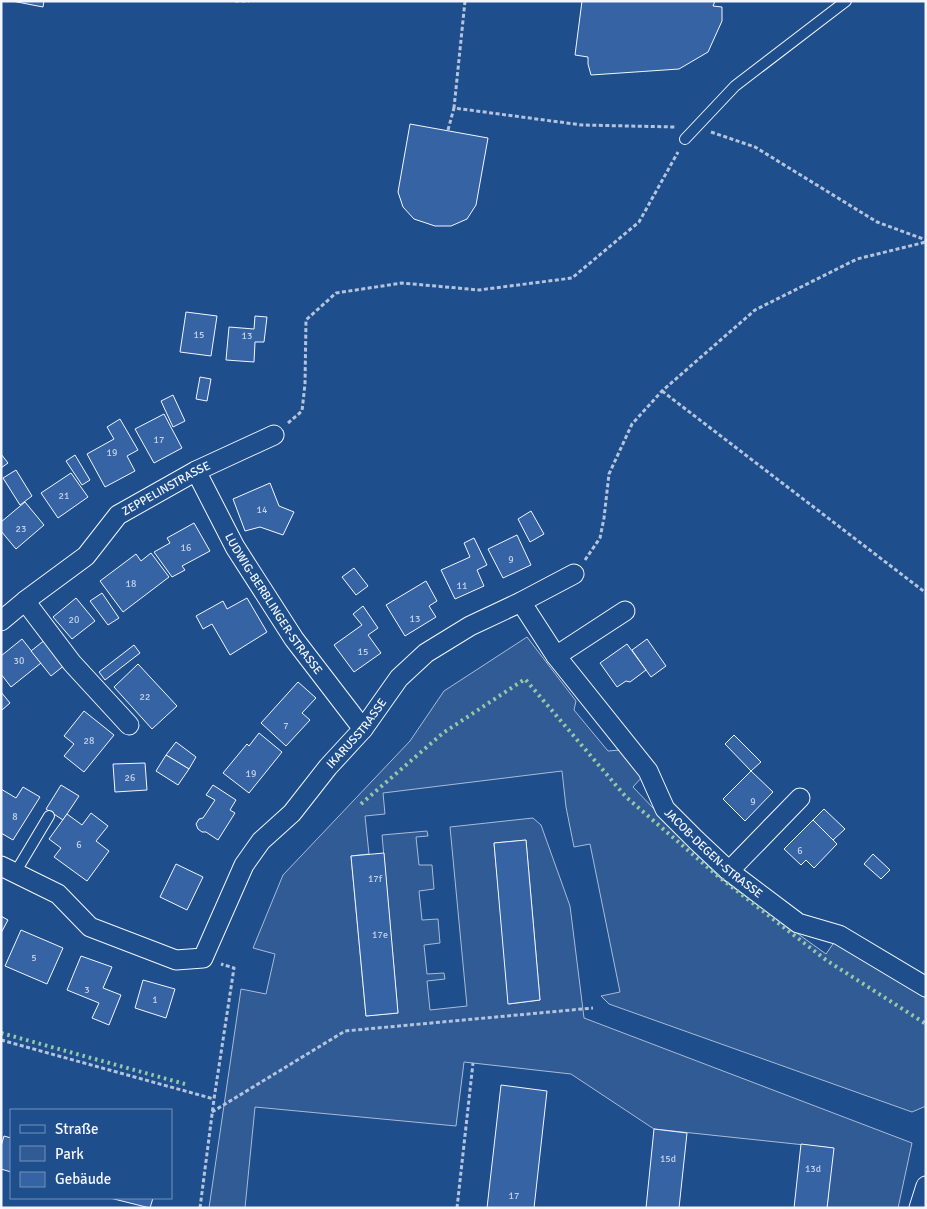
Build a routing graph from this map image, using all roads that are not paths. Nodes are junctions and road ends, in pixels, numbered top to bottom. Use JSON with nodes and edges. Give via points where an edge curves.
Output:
{"nodes":[{"id":1,"x":846,"y":1,"type":"edge"},
{"id":2,"x":685,"y":139,"type":"road end"},
{"id":3,"x":274,"y":435,"type":"road end"},
{"id":4,"x":196,"y":472,"type":"junction"},
{"id":5,"x":574,"y":574,"type":"road end"},
{"id":6,"x":25,"y":601,"type":"junction"},
{"id":7,"x":521,"y":602,"type":"junction"},
{"id":8,"x":625,"y":611,"type":"dead end"},
{"id":9,"x":1,"y":622,"type":"edge"},
{"id":10,"x":556,"y":656,"type":"junction"},
{"id":11,"x":129,"y":725,"type":"dead end"},
{"id":12,"x":363,"y":729,"type":"junction"},
{"id":13,"x":800,"y":798,"type":"dead end"},
{"id":14,"x":48,"y":816,"type":"dead end"},
{"id":15,"x":8,"y":870,"type":"edge"},
{"id":16,"x":729,"y":871,"type":"junction"},
{"id":17,"x":926,"y":987,"type":"edge"},
{"id":18,"x":926,"y":1186,"type":"edge"},
{"id":19,"x":919,"y":1208,"type":"edge"}],
"edges":[{"from":1,"to":2,"type":"lane","via":[[734,86]]},
{"from":3,"to":4,"type":"street","name":"ZEPPELINSTRASSE"},
{"from":4,"to":6,"type":"street","name":"ZEPPELINSTRASSE","via":[[118,515],[86,556]]},
{"from":4,"to":12,"type":"street","name":"LUDWIG-BERBLINGER-STRASSE","via":[[235,546],[294,640]]},
{"from":5,"to":7,"type":"street","name":"IKARUSSTRASSE"},
{"from":6,"to":9,"type":"street","name":"ZEPPELINSTRASSE"},
{"from":6,"to":11,"type":"street","via":[[72,663]]},
{"from":7,"to":10,"type":"street","name":"JACOB-DEGEN-STRASSE"},
{"from":7,"to":12,"type":"street","name":"IKARUSSTRASSE","via":[[470,626],[426,654],[400,678]]},
{"from":8,"to":10,"type":"street"},
{"from":10,"to":16,"type":"street","name":"JACOB-DEGEN-STRASSE","via":[[648,771],[665,809]]},
{"from":12,"to":15,"type":"street","name":"IKARUSSTRASSE","via":[[292,813],[261,841],[244,865],[204,958],[176,960],[90,928],[58,894]]},
{"from":13,"to":16,"type":"street"},
{"from":14,"to":15,"type":"lane"},
{"from":16,"to":17,"type":"street","name":"JACOB-DEGEN-STRASSE","via":[[798,923],[840,935]]},
{"from":18,"to":19,"type":"street"}]}
